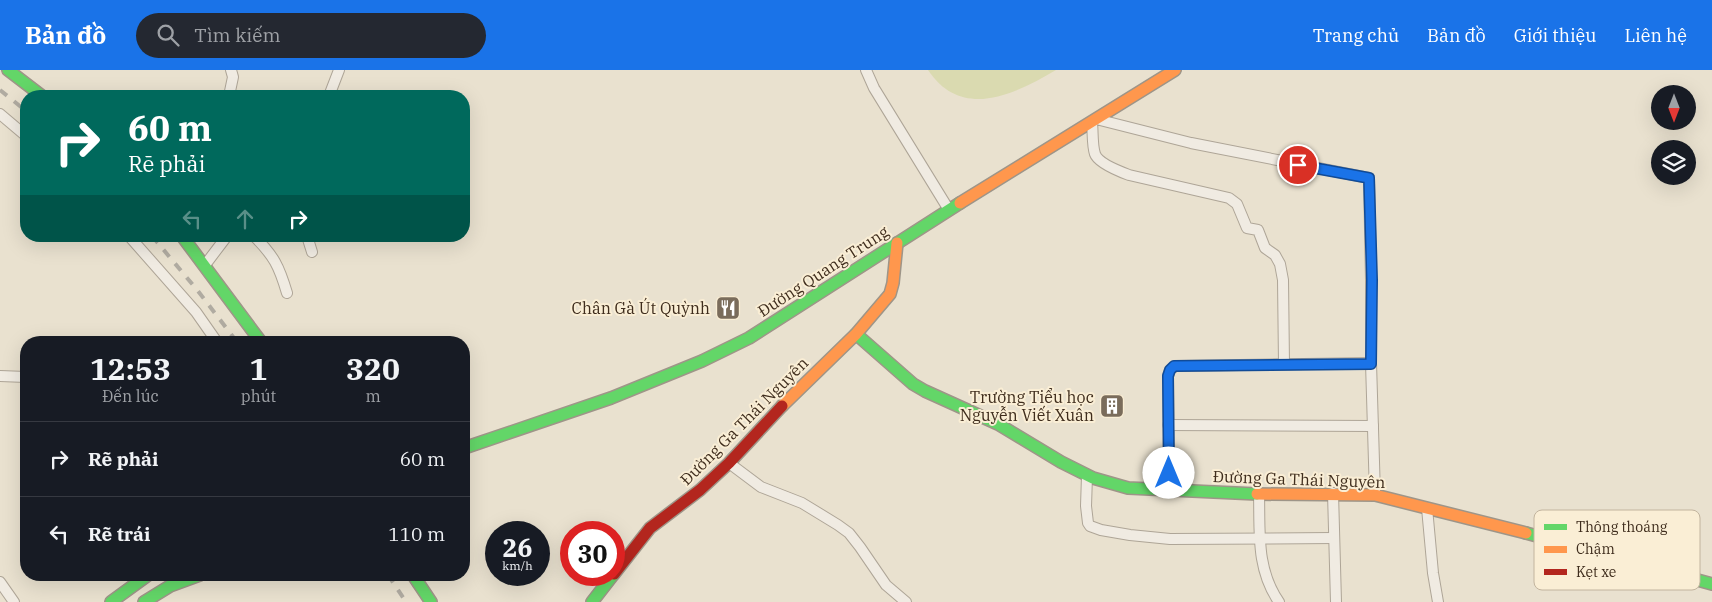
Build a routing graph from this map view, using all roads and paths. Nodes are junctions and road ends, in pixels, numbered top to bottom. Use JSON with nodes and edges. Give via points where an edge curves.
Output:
{"nodes":[{"id":1,"x":8,"y":70,"type":"edge"},
{"id":2,"x":339,"y":70,"type":"edge"},
{"id":3,"x":866,"y":70,"type":"edge"},
{"id":4,"x":1175,"y":70,"type":"edge"},
{"id":5,"x":234,"y":72,"type":"edge"},
{"id":6,"x":34,"y":90,"type":"edge"},
{"id":7,"x":230,"y":90,"type":"edge"},
{"id":8,"x":331,"y":90,"type":"edge"},
{"id":9,"x":0,"y":114,"type":"edge"},
{"id":10,"x":1094,"y":120,"type":"junction"},
{"id":11,"x":20,"y":131,"type":"edge"},
{"id":12,"x":949,"y":210,"type":"junction"},
{"id":13,"x":133,"y":242,"type":"edge"},
{"id":14,"x":187,"y":242,"type":"edge"},
{"id":15,"x":222,"y":242,"type":"edge"},
{"id":16,"x":259,"y":242,"type":"edge"},
{"id":17,"x":310,"y":242,"type":"edge"},
{"id":18,"x":897,"y":243,"type":"junction"},
{"id":19,"x":312,"y":252,"type":"dead end"},
{"id":20,"x":205,"y":265,"type":"junction"},
{"id":21,"x":287,"y":293,"type":"dead end"},
{"id":22,"x":856,"y":334,"type":"junction"},
{"id":23,"x":213,"y":336,"type":"edge"},
{"id":24,"x":256,"y":336,"type":"edge"},
{"id":25,"x":1284,"y":364,"type":"junction"},
{"id":26,"x":1371,"y":364,"type":"junction"},
{"id":27,"x":0,"y":376,"type":"edge"},
{"id":28,"x":20,"y":377,"type":"edge"},
{"id":29,"x":1168,"y":425,"type":"junction"},
{"id":30,"x":1373,"y":426,"type":"junction"},
{"id":31,"x":470,"y":446,"type":"edge"},
{"id":32,"x":729,"y":463,"type":"junction"},
{"id":33,"x":1087,"y":476,"type":"junction"},
{"id":34,"x":1169,"y":489,"type":"junction"},
{"id":35,"x":1333,"y":493,"type":"junction"},
{"id":36,"x":1259,"y":494,"type":"junction"},
{"id":37,"x":1375,"y":495,"type":"junction"},
{"id":38,"x":1427,"y":508,"type":"junction"},
{"id":39,"x":1534,"y":535,"type":"edge"},
{"id":40,"x":1260,"y":538,"type":"junction"},
{"id":41,"x":1334,"y":538,"type":"junction"},
{"id":42,"x":625,"y":560,"type":"edge"},
{"id":43,"x":140,"y":581,"type":"edge"},
{"id":44,"x":177,"y":581,"type":"edge"},
{"id":45,"x":417,"y":581,"type":"edge"},
{"id":46,"x":0,"y":582,"type":"edge"},
{"id":47,"x":604,"y":586,"type":"edge"},
{"id":48,"x":14,"y":602,"type":"edge"},
{"id":49,"x":111,"y":602,"type":"edge"},
{"id":50,"x":144,"y":602,"type":"edge"},
{"id":51,"x":431,"y":602,"type":"edge"},
{"id":52,"x":592,"y":602,"type":"edge"},
{"id":53,"x":906,"y":602,"type":"edge"},
{"id":54,"x":1279,"y":602,"type":"edge"},
{"id":55,"x":1336,"y":602,"type":"edge"},
{"id":56,"x":1438,"y":602,"type":"edge"}],
"edges":[{"from":1,"to":6,"type":"street"},
{"from":2,"to":8,"type":"street"},
{"from":3,"to":12,"type":"street"},
{"from":4,"to":10,"type":"street","name":"Đường Quang Trung"},
{"from":5,"to":7,"type":"street"},
{"from":9,"to":11,"type":"street"},
{"from":10,"to":12,"type":"street","name":"Đường Quang Trung"},
{"from":10,"to":25,"type":"street","via":[[1094,152],[1099,159],[1129,175],[1228,198],[1236,204],[1247,228],[1258,230],[1265,248],[1280,264]]},
{"from":10,"to":26,"type":"street","via":[[1369,178]]},
{"from":12,"to":18,"type":"street","name":"Đường Quang Trung"},
{"from":13,"to":23,"type":"street","via":[[196,312]]},
{"from":14,"to":20,"type":"street"},
{"from":15,"to":20,"type":"street"},
{"from":16,"to":21,"type":"street","via":[[274,258]]},
{"from":17,"to":19,"type":"street"},
{"from":18,"to":22,"type":"street","name":"Đường Ga Thái Nguyên","via":[[890,294]]},
{"from":18,"to":31,"type":"street","name":"Đường Quang Trung","via":[[726,350],[610,398]]},
{"from":20,"to":24,"type":"street"},
{"from":22,"to":32,"type":"street","name":"Đường Ga Thái Nguyên"},
{"from":22,"to":33,"type":"street","name":"Đường Ga Thái Nguyên","via":[[913,384],[998,424]]},
{"from":25,"to":26,"type":"street"},
{"from":25,"to":29,"type":"street","via":[[1174,366],[1168,376]]},
{"from":26,"to":30,"type":"street"},
{"from":27,"to":28,"type":"street"},
{"from":29,"to":30,"type":"street"},
{"from":29,"to":34,"type":"street"},
{"from":30,"to":37,"type":"street"},
{"from":32,"to":42,"type":"street","name":"Đường Ga Thái Nguyên","via":[[650,528]]},
{"from":32,"to":53,"type":"street","via":[[761,486],[806,505],[844,529],[886,585]]},
{"from":33,"to":34,"type":"street","name":"Đường Ga Thái Nguyên","via":[[1128,488]]},
{"from":33,"to":40,"type":"street","via":[[1086,512],[1090,526],[1130,536],[1170,539]]},
{"from":34,"to":36,"type":"street","name":"Đường Ga Thái Nguyên"},
{"from":35,"to":36,"type":"street","name":"Đường Ga Thái Nguyên"},
{"from":35,"to":37,"type":"street","name":"Đường Ga Thái Nguyên"},
{"from":35,"to":41,"type":"street"},
{"from":36,"to":40,"type":"street"},
{"from":37,"to":38,"type":"street","name":"Đường Ga Thái Nguyên"},
{"from":38,"to":39,"type":"street","name":"Đường Ga Thái Nguyên"},
{"from":38,"to":56,"type":"street"},
{"from":40,"to":41,"type":"street"},
{"from":40,"to":54,"type":"street","via":[[1263,569]]},
{"from":41,"to":55,"type":"street"},
{"from":43,"to":49,"type":"street"},
{"from":44,"to":50,"type":"street"},
{"from":45,"to":51,"type":"street"},
{"from":46,"to":48,"type":"street"},
{"from":47,"to":52,"type":"street","name":"Đường Ga Thái Nguyên"}]}
